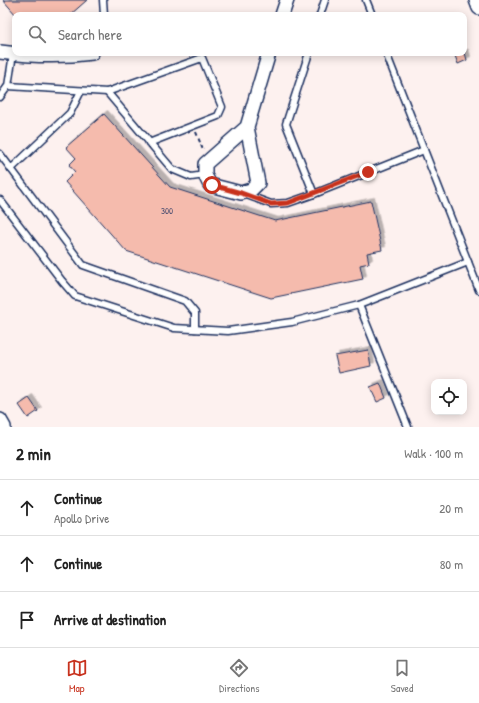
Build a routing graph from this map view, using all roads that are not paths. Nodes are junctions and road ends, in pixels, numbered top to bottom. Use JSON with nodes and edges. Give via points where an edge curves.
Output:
{"nodes":[{"id":1,"x":103,"y":0,"type":"edge"},
{"id":2,"x":287,"y":0,"type":"edge"},
{"id":3,"x":325,"y":0,"type":"edge"},
{"id":4,"x":366,"y":0,"type":"edge"},
{"id":5,"x":476,"y":0,"type":"edge"},
{"id":6,"x":479,"y":8,"type":"edge"},
{"id":7,"x":104,"y":12,"type":"edge"},
{"id":8,"x":283,"y":12,"type":"edge"},
{"id":9,"x":321,"y":12,"type":"edge"},
{"id":10,"x":371,"y":12,"type":"edge"},
{"id":11,"x":7,"y":53,"type":"edge"},
{"id":12,"x":268,"y":56,"type":"edge"},
{"id":13,"x":308,"y":56,"type":"edge"},
{"id":14,"x":387,"y":56,"type":"edge"},
{"id":15,"x":8,"y":86,"type":"junction"},
{"id":16,"x":81,"y":91,"type":"junction"},
{"id":17,"x":107,"y":92,"type":"junction"},
{"id":18,"x":0,"y":97,"type":"edge"},
{"id":19,"x":247,"y":126,"type":"junction"},
{"id":20,"x":149,"y":143,"type":"junction"},
{"id":21,"x":424,"y":150,"type":"junction"},
{"id":22,"x":0,"y":154,"type":"edge"},
{"id":23,"x":11,"y":168,"type":"junction"},
{"id":24,"x":205,"y":175,"type":"junction"},
{"id":25,"x":241,"y":193,"type":"junction"},
{"id":26,"x":314,"y":194,"type":"junction"},
{"id":27,"x":0,"y":200,"type":"edge"},
{"id":28,"x":468,"y":262,"type":"junction"},
{"id":29,"x":479,"y":290,"type":"edge"},
{"id":30,"x":359,"y":305,"type":"junction"},
{"id":31,"x":195,"y":329,"type":"junction"},
{"id":32,"x":0,"y":420,"type":"edge"},
{"id":33,"x":4,"y":427,"type":"edge"},
{"id":34,"x":408,"y":427,"type":"edge"}],
"edges":[{"from":1,"to":7,"type":"lane"},
{"from":2,"to":8,"type":"street"},
{"from":3,"to":9,"type":"lane"},
{"from":4,"to":10,"type":"lane"},
{"from":5,"to":6,"type":"street"},
{"from":11,"to":15,"type":"lane"},
{"from":12,"to":19,"type":"street"},
{"from":13,"to":26,"type":"lane","via":[[286,124]]},
{"from":14,"to":21,"type":"lane"},
{"from":15,"to":16,"type":"lane"},
{"from":15,"to":18,"type":"lane"},
{"from":16,"to":17,"type":"lane"},
{"from":16,"to":23,"type":"lane","via":[[70,113]]},
{"from":17,"to":20,"type":"lane"},
{"from":17,"to":20,"type":"lane","via":[[202,58],[222,107],[218,116]]},
{"from":19,"to":24,"type":"street","via":[[204,164]]},
{"from":19,"to":25,"type":"street","via":[[258,183],[251,190]]},
{"from":20,"to":24,"type":"lane","via":[[172,170],[191,177]]},
{"from":21,"to":26,"type":"lane"},
{"from":21,"to":28,"type":"lane"},
{"from":22,"to":23,"type":"lane"},
{"from":23,"to":31,"type":"lane","via":[[83,265],[185,301],[194,313]]},
{"from":24,"to":25,"type":"street","via":[[210,185]]},
{"from":25,"to":26,"type":"lane","via":[[271,204],[288,203]]},
{"from":27,"to":31,"type":"lane","via":[[75,296],[174,328]]},
{"from":28,"to":29,"type":"lane"},
{"from":28,"to":30,"type":"lane"},
{"from":30,"to":31,"type":"lane","via":[[292,322],[228,331]]},
{"from":30,"to":34,"type":"lane"},
{"from":32,"to":33,"type":"street"}]}
